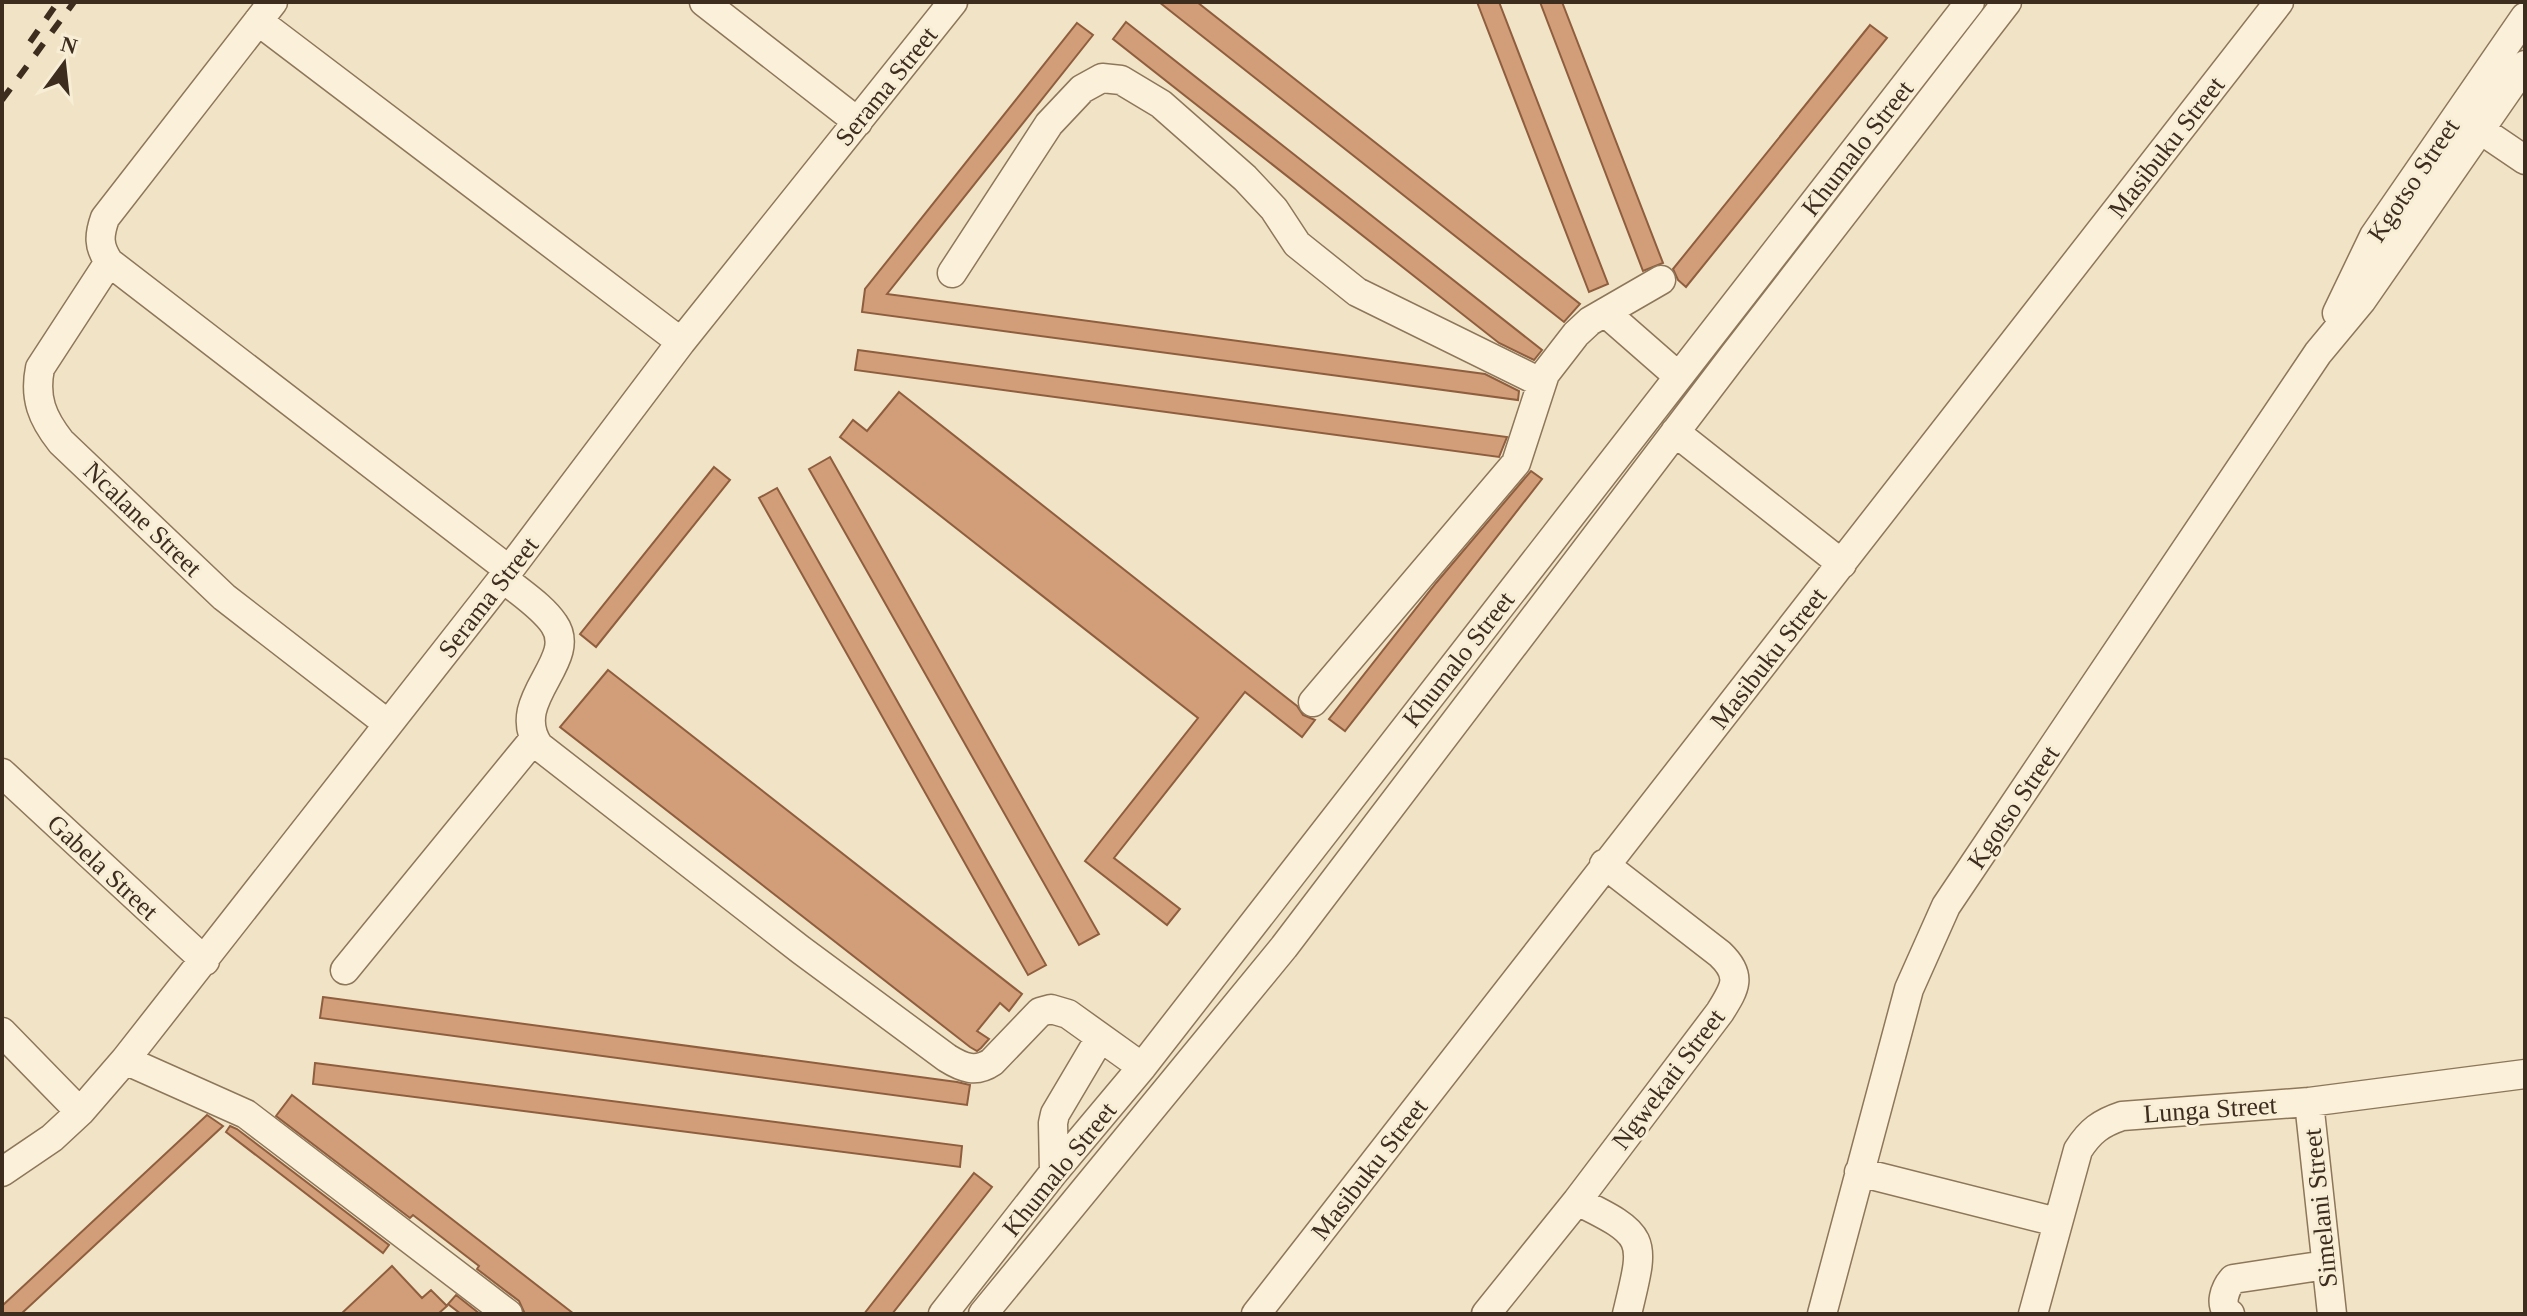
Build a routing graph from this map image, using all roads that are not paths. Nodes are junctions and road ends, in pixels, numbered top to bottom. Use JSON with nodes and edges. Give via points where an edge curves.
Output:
{"nodes":[{"id":1,"x":704,"y":2,"type":"edge"},
{"id":2,"x":1970,"y":2,"type":"edge"},
{"id":3,"x":2007,"y":2,"type":"edge"},
{"id":4,"x":2279,"y":2,"type":"edge"},
{"id":5,"x":946,"y":5,"type":"edge"},
{"id":6,"x":266,"y":11,"type":"edge"},
{"id":7,"x":2525,"y":17,"type":"edge"},
{"id":8,"x":2525,"y":65,"type":"edge"},
{"id":9,"x":858,"y":122,"type":"junction"},
{"id":10,"x":2468,"y":122,"type":"junction"},
{"id":11,"x":2525,"y":160,"type":"edge"},
{"id":12,"x":109,"y":262,"type":"junction"},
{"id":13,"x":952,"y":273,"type":"dead end"},
{"id":14,"x":1661,"y":280,"type":"dead end"},
{"id":15,"x":1742,"y":293,"type":"junction"},
{"id":16,"x":1606,"y":313,"type":"junction"},
{"id":17,"x":681,"y":342,"type":"junction"},
{"id":18,"x":1734,"y":355,"type":"junction"},
{"id":19,"x":1678,"y":376,"type":"junction"},
{"id":20,"x":1542,"y":383,"type":"junction"},
{"id":21,"x":1675,"y":432,"type":"junction"},
{"id":22,"x":1842,"y":564,"type":"junction"},
{"id":23,"x":506,"y":574,"type":"junction"},
{"id":24,"x":1313,"y":702,"type":"dead end"},
{"id":25,"x":388,"y":724,"type":"junction"},
{"id":26,"x":534,"y":739,"type":"junction"},
{"id":27,"x":2,"y":773,"type":"edge"},
{"id":28,"x":1604,"y":864,"type":"junction"},
{"id":29,"x":205,"y":961,"type":"junction"},
{"id":30,"x":345,"y":970,"type":"dead end"},
{"id":31,"x":2,"y":1032,"type":"edge"},
{"id":32,"x":1100,"y":1038,"type":"junction"},
{"id":33,"x":125,"y":1060,"type":"junction"},
{"id":34,"x":1142,"y":1067,"type":"junction"},
{"id":35,"x":2525,"y":1074,"type":"edge"},
{"id":36,"x":2309,"y":1102,"type":"junction"},
{"id":37,"x":80,"y":1112,"type":"junction"},
{"id":38,"x":2,"y":1172,"type":"edge"},
{"id":39,"x":1054,"y":1172,"type":"junction"},
{"id":40,"x":1859,"y":1172,"type":"junction"},
{"id":41,"x":1577,"y":1201,"type":"junction"},
{"id":42,"x":2057,"y":1222,"type":"junction"},
{"id":43,"x":2326,"y":1265,"type":"junction"},
{"id":44,"x":965,"y":1286,"type":"junction"},
{"id":45,"x":991,"y":1311,"type":"edge"},
{"id":46,"x":508,"y":1314,"type":"edge"},
{"id":47,"x":943,"y":1314,"type":"edge"},
{"id":48,"x":1256,"y":1314,"type":"edge"},
{"id":49,"x":1486,"y":1314,"type":"edge"},
{"id":50,"x":1627,"y":1314,"type":"edge"},
{"id":51,"x":1822,"y":1314,"type":"edge"},
{"id":52,"x":2033,"y":1314,"type":"edge"},
{"id":53,"x":2230,"y":1314,"type":"edge"},
{"id":54,"x":2332,"y":1314,"type":"edge"}],
"edges":[{"from":1,"to":9,"type":"street"},
{"from":2,"to":15,"type":"street","name":"Khumalo Street"},
{"from":3,"to":18,"type":"street","name":"Khumalo Street"},
{"from":4,"to":22,"type":"street","name":"Masibuku Street"},
{"from":5,"to":9,"type":"street","name":"Serama Street"},
{"from":6,"to":12,"type":"street","via":[[105,218],[100,243]]},
{"from":6,"to":17,"type":"street"},
{"from":7,"to":10,"type":"street","name":"Kgotso Street"},
{"from":8,"to":10,"type":"street","name":"Kgotso Street"},
{"from":9,"to":17,"type":"street","name":"Serama Street"},
{"from":10,"to":11,"type":"street"},
{"from":10,"to":40,"type":"street","name":"Kgotso Street","via":[[2362,300],[2318,353],[1946,906],[1909,989]]},
{"from":12,"to":23,"type":"street"},
{"from":12,"to":25,"type":"street","name":"Ncalane Street","via":[[40,368],[38,404],[47,423],[224,597]]},
{"from":13,"to":20,"type":"street","via":[[1049,124],[1082,89],[1102,78],[1121,80],[1161,104],[1245,178],[1297,244],[1357,292]]},
{"from":14,"to":16,"type":"street"},
{"from":15,"to":18,"type":"street"},
{"from":15,"to":19,"type":"street","name":"Khumalo Street"},
{"from":16,"to":19,"type":"street"},
{"from":16,"to":20,"type":"street","via":[[1576,334]]},
{"from":17,"to":23,"type":"street","name":"Serama Street"},
{"from":18,"to":21,"type":"street","name":"Khumalo Street"},
{"from":19,"to":34,"type":"street","name":"Khumalo Street"},
{"from":20,"to":24,"type":"street","via":[[1516,463]]},
{"from":21,"to":22,"type":"street"},
{"from":21,"to":45,"type":"street","name":"Khumalo Street","via":[[1284,947]]},
{"from":22,"to":28,"type":"street","name":"Masibuku Street"},
{"from":23,"to":25,"type":"street","name":"Serama Street"},
{"from":23,"to":26,"type":"street","via":[[558,632],[558,652],[531,707]]},
{"from":25,"to":29,"type":"street","name":"Serama Street"},
{"from":26,"to":30,"type":"street"},
{"from":26,"to":32,"type":"street","via":[[801,950],[958,1065],[984,1067],[1040,1012],[1051,1009],[1068,1014]]},
{"from":27,"to":29,"type":"street","name":"Gabela Street"},
{"from":28,"to":41,"type":"street","name":"Ngwekati Street","via":[[1720,954],[1733,970],[1735,983],[1720,1012]]},
{"from":28,"to":48,"type":"street","name":"Masibuku Street"},
{"from":29,"to":33,"type":"street","name":"Serama Street"},
{"from":31,"to":37,"type":"street"},
{"from":32,"to":34,"type":"street"},
{"from":32,"to":39,"type":"street","via":[[1055,1114]]},
{"from":33,"to":37,"type":"street","name":"Serama Street"},
{"from":33,"to":46,"type":"street","via":[[246,1114]]},
{"from":34,"to":39,"type":"street","name":"Khumalo Street"},
{"from":35,"to":36,"type":"street","name":"Lunga Street"},
{"from":36,"to":42,"type":"street","name":"Lunga Street","via":[[2122,1116],[2102,1123],[2078,1150]]},
{"from":36,"to":43,"type":"street","name":"Simelani Street"},
{"from":37,"to":38,"type":"street","name":"Serama Street"},
{"from":39,"to":44,"type":"street","name":"Khumalo Street"},
{"from":40,"to":42,"type":"street"},
{"from":40,"to":51,"type":"street","name":"Kgotso Street"},
{"from":41,"to":49,"type":"street","name":"Ngwekati Street"},
{"from":41,"to":50,"type":"street","via":[[1611,1217],[1640,1249]]},
{"from":42,"to":52,"type":"street","name":"Lunga Street"},
{"from":43,"to":53,"type":"street","via":[[2233,1279],[2223,1304]]},
{"from":43,"to":54,"type":"street","name":"Simelani Street"},
{"from":44,"to":45,"type":"street"},
{"from":44,"to":47,"type":"street","name":"Khumalo Street"}]}
